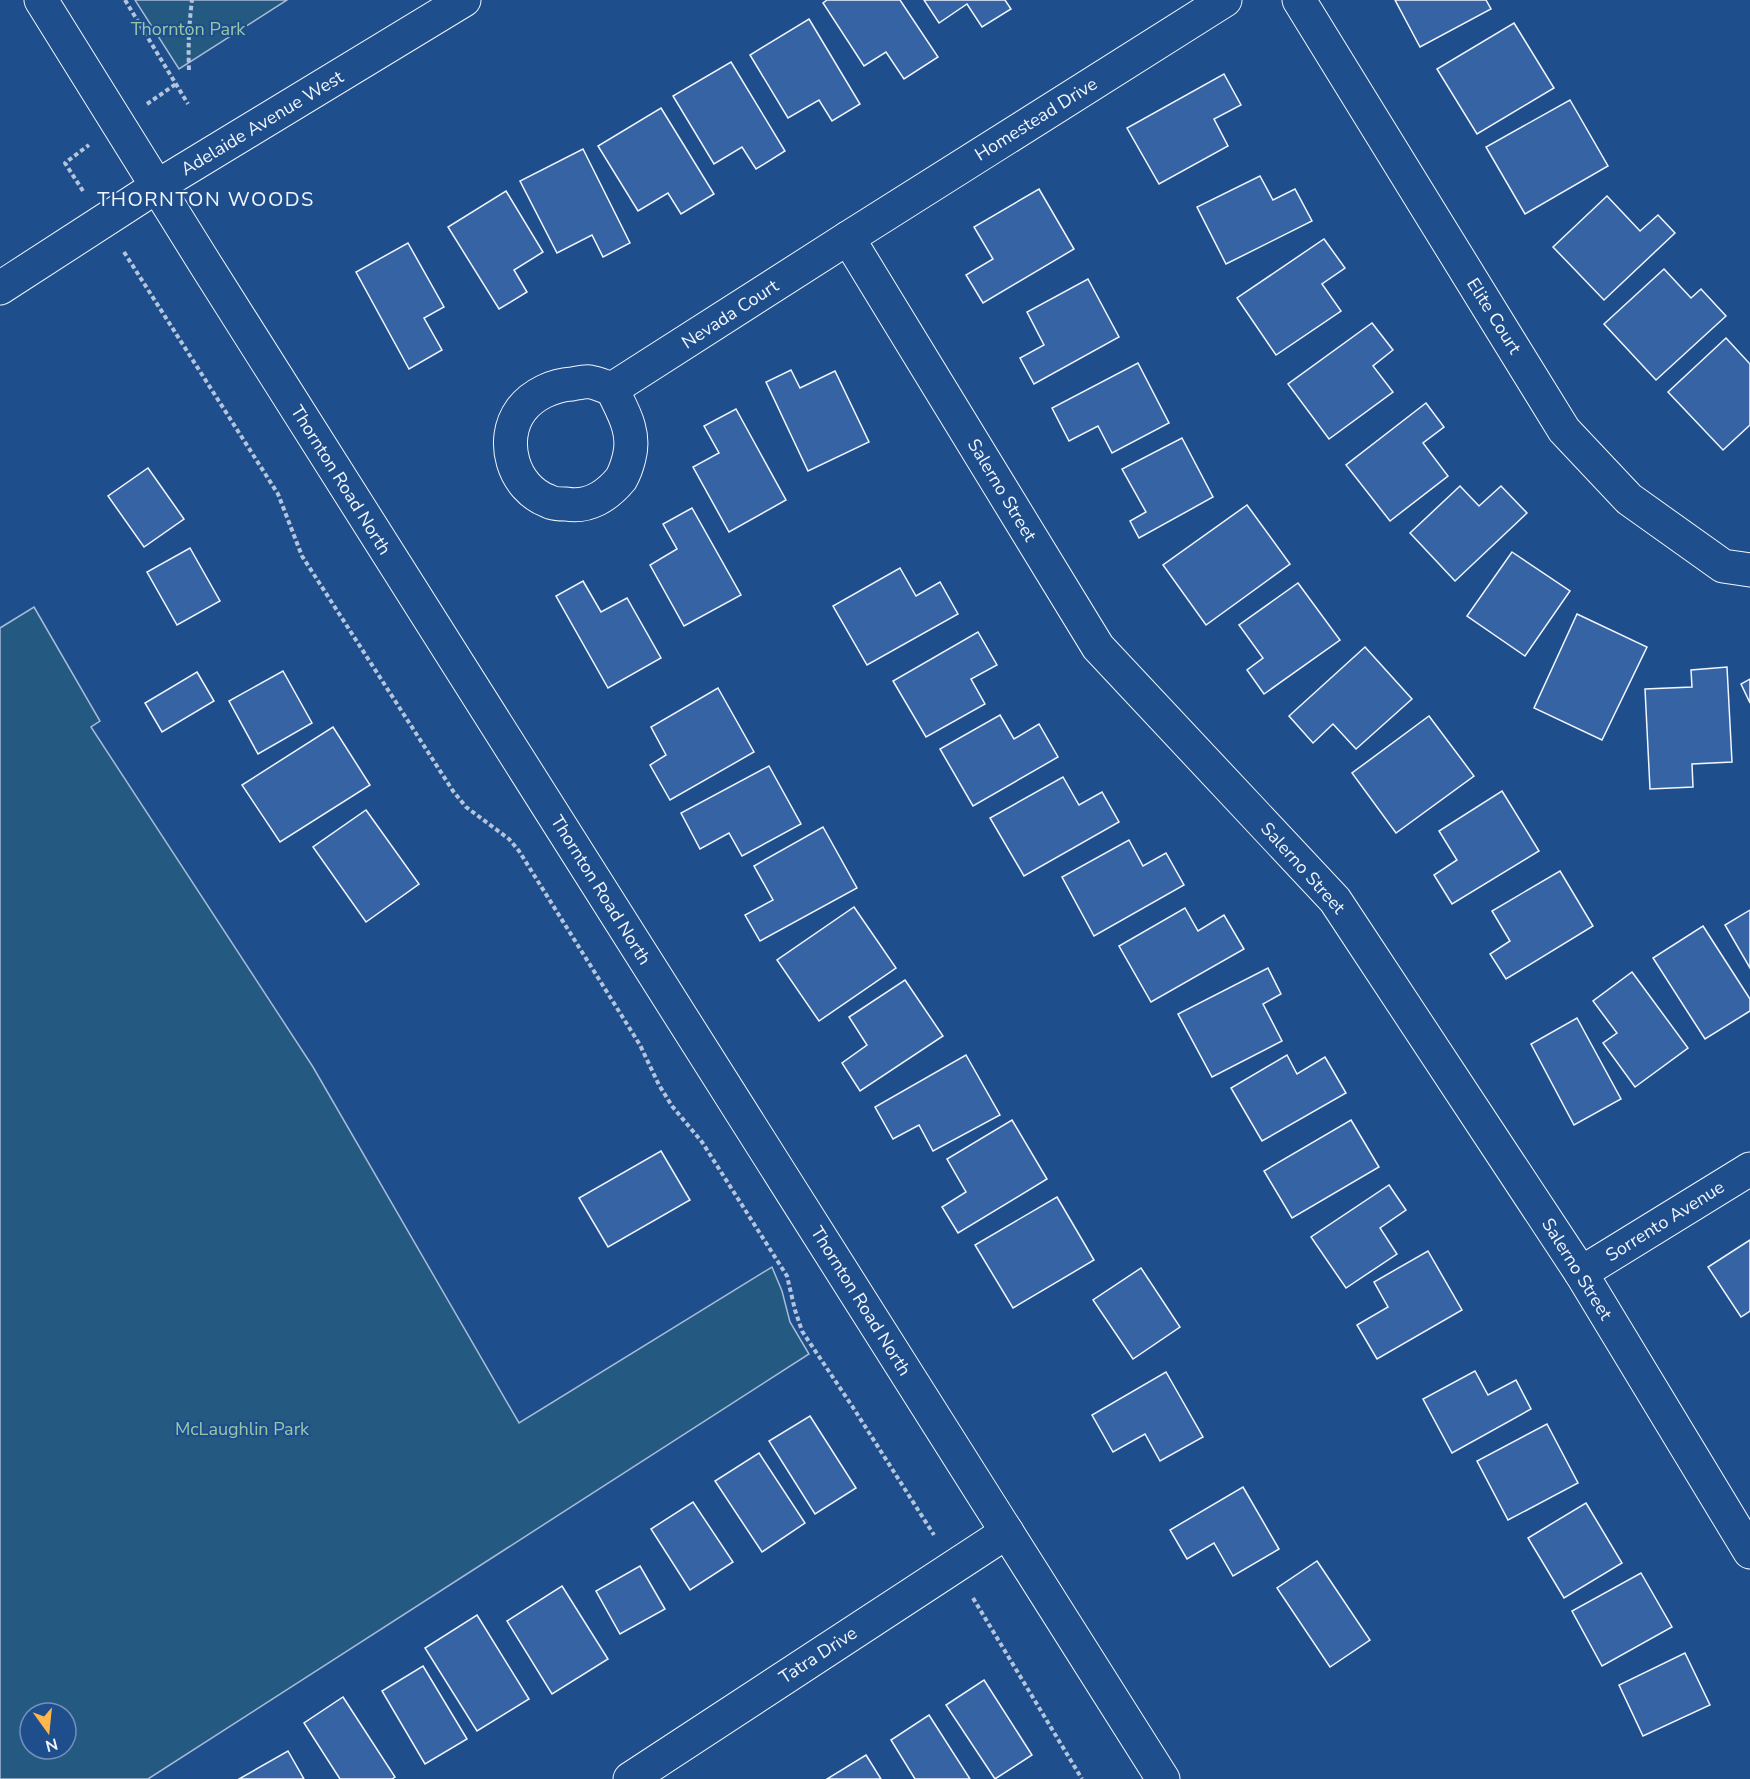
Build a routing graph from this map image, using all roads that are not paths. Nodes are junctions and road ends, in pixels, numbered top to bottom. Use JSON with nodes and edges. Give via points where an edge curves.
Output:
{"nodes":[{"id":1,"x":41,"y":0,"type":"edge"},
{"id":2,"x":464,"y":0,"type":"edge"},
{"id":3,"x":1225,"y":0,"type":"edge"},
{"id":4,"x":1299,"y":0,"type":"edge"},
{"id":5,"x":156,"y":187,"type":"junction"},
{"id":6,"x":848,"y":238,"type":"junction"},
{"id":7,"x":0,"y":288,"type":"edge"},
{"id":8,"x":612,"y":389,"type":"dead end"},
{"id":9,"x":1750,"y":570,"type":"edge"},
{"id":10,"x":1750,"y":1169,"type":"edge"},
{"id":11,"x":1581,"y":1273,"type":"junction"},
{"id":12,"x":1007,"y":1532,"type":"junction"},
{"id":13,"x":1750,"y":1552,"type":"edge"},
{"id":14,"x":630,"y":1779,"type":"edge"},
{"id":15,"x":1163,"y":1779,"type":"edge"}],
"edges":[{"from":1,"to":5,"type":"street","name":"Thornton Road North"},
{"from":2,"to":5,"type":"street","name":"Adelaide Avenue West"},
{"from":3,"to":6,"type":"street","name":"Homestead Drive"},
{"from":4,"to":9,"type":"street","name":"Elite Court","via":[[1564,430],[1629,499],[1723,566]]},
{"from":5,"to":7,"type":"street","name":"Adelaide Avenue West"},
{"from":5,"to":12,"type":"street","name":"Thornton Road North"},
{"from":6,"to":8,"type":"street","name":"Nevada Court"},
{"from":6,"to":11,"type":"street","name":"Salerno Street","via":[[1098,647],[1335,900]]},
{"from":10,"to":11,"type":"street","name":"Sorrento Avenue"},
{"from":11,"to":13,"type":"street","name":"Salerno Street"},
{"from":12,"to":14,"type":"street","name":"Tatra Drive"},
{"from":12,"to":15,"type":"street","name":"Thornton Road North"}]}
